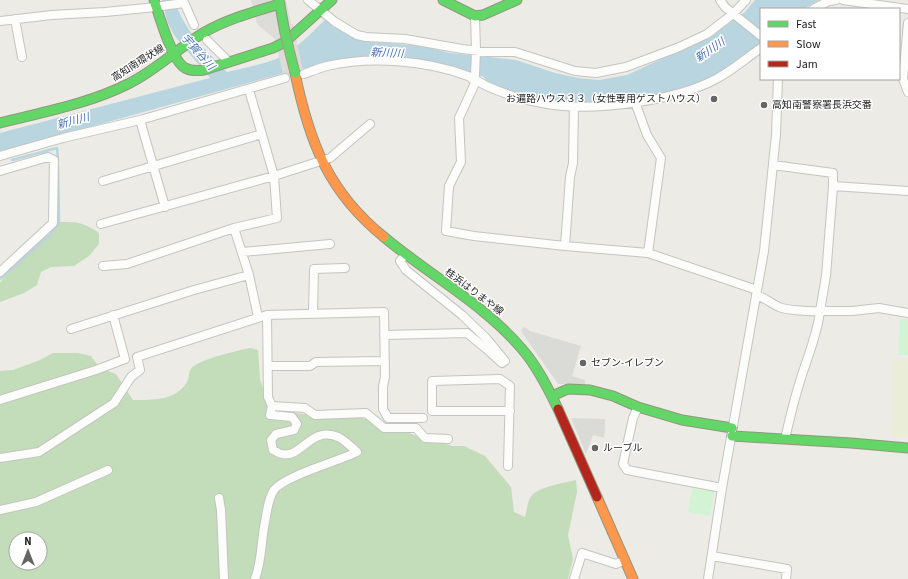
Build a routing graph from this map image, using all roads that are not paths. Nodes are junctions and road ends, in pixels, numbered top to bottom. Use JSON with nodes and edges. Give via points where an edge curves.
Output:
{"nodes":[{"id":1,"x":308,"y":0,"type":"edge"},
{"id":2,"x":332,"y":0,"type":"edge"},
{"id":3,"x":443,"y":0,"type":"edge"},
{"id":4,"x":517,"y":0,"type":"edge"},
{"id":5,"x":720,"y":0,"type":"edge"},
{"id":6,"x":746,"y":0,"type":"edge"},
{"id":7,"x":836,"y":0,"type":"edge"},
{"id":8,"x":843,"y":0,"type":"edge"},
{"id":9,"x":182,"y":2,"type":"edge"},
{"id":10,"x":279,"y":2,"type":"edge"},
{"id":11,"x":157,"y":4,"type":"edge"},
{"id":12,"x":815,"y":8,"type":"edge"},
{"id":13,"x":908,"y":9,"type":"edge"},
{"id":14,"x":322,"y":10,"type":"junction"},
{"id":15,"x":734,"y":15,"type":"junction"},
{"id":16,"x":476,"y":16,"type":"junction"},
{"id":17,"x":15,"y":19,"type":"junction"},
{"id":18,"x":0,"y":21,"type":"edge"},
{"id":19,"x":908,"y":23,"type":"edge"},
{"id":20,"x":194,"y":25,"type":"dead end"},
{"id":21,"x":760,"y":35,"type":"edge"},
{"id":22,"x":203,"y":38,"type":"junction"},
{"id":23,"x":760,"y":49,"type":"edge"},
{"id":24,"x":476,"y":51,"type":"junction"},
{"id":25,"x":174,"y":53,"type":"junction"},
{"id":26,"x":22,"y":57,"type":"dead end"},
{"id":27,"x":226,"y":63,"type":"junction"},
{"id":28,"x":299,"y":73,"type":"junction"},
{"id":29,"x":285,"y":78,"type":"dead end"},
{"id":30,"x":474,"y":78,"type":"junction"},
{"id":31,"x":778,"y":80,"type":"edge"},
{"id":32,"x":249,"y":90,"type":"junction"},
{"id":33,"x":908,"y":92,"type":"edge"},
{"id":34,"x":635,"y":102,"type":"junction"},
{"id":35,"x":574,"y":107,"type":"junction"},
{"id":36,"x":140,"y":120,"type":"junction"},
{"id":37,"x":0,"y":123,"type":"edge"},
{"id":38,"x":370,"y":124,"type":"dead end"},
{"id":39,"x":262,"y":134,"type":"junction"},
{"id":40,"x":0,"y":156,"type":"edge"},
{"id":41,"x":321,"y":161,"type":"junction"},
{"id":42,"x":152,"y":165,"type":"junction"},
{"id":43,"x":773,"y":165,"type":"junction"},
{"id":44,"x":0,"y":171,"type":"edge"},
{"id":45,"x":274,"y":176,"type":"junction"},
{"id":46,"x":104,"y":181,"type":"dead end"},
{"id":47,"x":833,"y":186,"type":"junction"},
{"id":48,"x":908,"y":191,"type":"edge"},
{"id":49,"x":165,"y":206,"type":"junction"},
{"id":50,"x":101,"y":224,"type":"dead end"},
{"id":51,"x":234,"y":228,"type":"junction"},
{"id":52,"x":330,"y":244,"type":"dead end"},
{"id":53,"x":565,"y":246,"type":"junction"},
{"id":54,"x":242,"y":252,"type":"junction"},
{"id":55,"x":648,"y":253,"type":"junction"},
{"id":56,"x":405,"y":255,"type":"junction"},
{"id":57,"x":103,"y":266,"type":"dead end"},
{"id":58,"x":345,"y":268,"type":"dead end"},
{"id":59,"x":0,"y":272,"type":"edge"},
{"id":60,"x":249,"y":275,"type":"junction"},
{"id":61,"x":756,"y":292,"type":"junction"},
{"id":62,"x":820,"y":311,"type":"junction"},
{"id":63,"x":313,"y":313,"type":"junction"},
{"id":64,"x":908,"y":313,"type":"edge"},
{"id":65,"x":266,"y":315,"type":"junction"},
{"id":66,"x":113,"y":316,"type":"junction"},
{"id":67,"x":258,"y":317,"type":"junction"},
{"id":68,"x":71,"y":329,"type":"dead end"},
{"id":69,"x":384,"y":335,"type":"junction"},
{"id":70,"x":385,"y":361,"type":"junction"},
{"id":71,"x":502,"y":364,"type":"junction"},
{"id":72,"x":268,"y":366,"type":"junction"},
{"id":73,"x":500,"y":379,"type":"junction"},
{"id":74,"x":552,"y":396,"type":"junction"},
{"id":75,"x":0,"y":400,"type":"edge"},
{"id":76,"x":272,"y":406,"type":"junction"},
{"id":77,"x":638,"y":407,"type":"junction"},
{"id":78,"x":510,"y":411,"type":"junction"},
{"id":79,"x":423,"y":418,"type":"dead end"},
{"id":80,"x":732,"y":432,"type":"junction"},
{"id":81,"x":448,"y":439,"type":"dead end"},
{"id":82,"x":785,"y":439,"type":"junction"},
{"id":83,"x":908,"y":448,"type":"edge"},
{"id":84,"x":0,"y":458,"type":"edge"},
{"id":85,"x":508,"y":466,"type":"dead end"},
{"id":86,"x":108,"y":470,"type":"dead end"},
{"id":87,"x":722,"y":488,"type":"junction"},
{"id":88,"x":219,"y":498,"type":"dead end"},
{"id":89,"x":0,"y":510,"type":"edge"},
{"id":90,"x":712,"y":556,"type":"junction"},
{"id":91,"x":625,"y":560,"type":"junction"},
{"id":92,"x":224,"y":579,"type":"edge"},
{"id":93,"x":255,"y":579,"type":"edge"},
{"id":94,"x":574,"y":579,"type":"edge"},
{"id":95,"x":634,"y":579,"type":"edge"},
{"id":96,"x":708,"y":579,"type":"edge"},
{"id":97,"x":786,"y":579,"type":"edge"}],
"edges":[{"from":1,"to":14,"type":"street"},
{"from":2,"to":14,"type":"main road"},
{"from":3,"to":16,"type":"main road"},
{"from":4,"to":16,"type":"main road"},
{"from":5,"to":15,"type":"street"},
{"from":6,"to":15,"type":"street"},
{"from":7,"to":12,"type":"street"},
{"from":8,"to":13,"type":"street"},
{"from":9,"to":11,"type":"street"},
{"from":9,"to":20,"type":"street"},
{"from":10,"to":22,"type":"main road","name":"高知南環状線","via":[[215,26]]},
{"from":10,"to":28,"type":"main road","name":"桂浜はりまや線","bridge":true},
{"from":11,"to":17,"type":"street","via":[[112,12]]},
{"from":11,"to":25,"type":"main road","via":[[168,42]]},
{"from":14,"to":24,"type":"street","via":[[356,35],[405,39]]},
{"from":14,"to":27,"type":"main road","via":[[285,42]]},
{"from":15,"to":21,"type":"street"},
{"from":15,"to":24,"type":"street","via":[[707,34],[626,68],[596,72],[576,71],[515,52]]},
{"from":16,"to":24,"type":"street"},
{"from":17,"to":18,"type":"street"},
{"from":17,"to":26,"type":"street"},
{"from":19,"to":33,"type":"street","via":[[903,79]]},
{"from":22,"to":25,"type":"main road","name":"高知南環状線"},
{"from":22,"to":27,"type":"street"},
{"from":23,"to":34,"type":"street","via":[[718,78],[699,87]]},
{"from":24,"to":30,"type":"street"},
{"from":25,"to":27,"type":"main road","via":[[185,68],[195,71]]},
{"from":25,"to":37,"type":"main road","name":"高知南環状線","via":[[130,83],[107,94]]},
{"from":28,"to":30,"type":"street","via":[[351,62],[407,62]]},
{"from":28,"to":41,"type":"main road","name":"桂浜はりまや線","via":[[305,115]]},
{"from":29,"to":32,"type":"street"},
{"from":30,"to":35,"type":"street","via":[[490,88],[510,95],[546,104]]},
{"from":30,"to":53,"type":"street","via":[[459,118],[461,162],[449,186],[446,231]]},
{"from":31,"to":43,"type":"street"},
{"from":32,"to":36,"type":"street"},
{"from":32,"to":39,"type":"street"},
{"from":34,"to":35,"type":"street"},
{"from":34,"to":55,"type":"street","via":[[647,135],[660,158]]},
{"from":35,"to":53,"type":"street","via":[[573,163]]},
{"from":36,"to":40,"type":"street"},
{"from":36,"to":42,"type":"street"},
{"from":38,"to":41,"type":"street","via":[[330,158]]},
{"from":39,"to":42,"type":"street"},
{"from":39,"to":45,"type":"street"},
{"from":41,"to":45,"type":"street"},
{"from":41,"to":56,"type":"main road","name":"桂浜はりまや線","via":[[346,200],[362,218]]},
{"from":42,"to":46,"type":"street"},
{"from":42,"to":49,"type":"street"},
{"from":43,"to":47,"type":"street","via":[[833,173]]},
{"from":43,"to":61,"type":"street","via":[[764,251]]},
{"from":44,"to":59,"type":"street","via":[[48,157],[54,160],[53,223]]},
{"from":45,"to":49,"type":"street"},
{"from":45,"to":51,"type":"street","via":[[277,218]]},
{"from":47,"to":48,"type":"street"},
{"from":47,"to":62,"type":"street","via":[[826,276]]},
{"from":49,"to":50,"type":"street"},
{"from":51,"to":54,"type":"street"},
{"from":51,"to":57,"type":"street","via":[[127,264]]},
{"from":52,"to":54,"type":"street"},
{"from":53,"to":55,"type":"street"},
{"from":54,"to":60,"type":"street"},
{"from":55,"to":61,"type":"street"},
{"from":56,"to":71,"type":"street","via":[[400,261],[406,270],[472,324],[505,361]]},
{"from":56,"to":74,"type":"main road","name":"桂浜はりまや線","via":[[446,283],[499,325],[530,360]]},
{"from":58,"to":63,"type":"street","via":[[314,269]]},
{"from":60,"to":66,"type":"street"},
{"from":60,"to":67,"type":"street"},
{"from":61,"to":62,"type":"street","via":[[780,308]]},
{"from":61,"to":80,"type":"street"},
{"from":62,"to":64,"type":"street","via":[[879,308]]},
{"from":62,"to":82,"type":"street"},
{"from":63,"to":65,"type":"street"},
{"from":63,"to":69,"type":"street","via":[[384,312]]},
{"from":65,"to":67,"type":"street"},
{"from":65,"to":72,"type":"street"},
{"from":66,"to":68,"type":"street"},
{"from":66,"to":75,"type":"street","via":[[125,359]]},
{"from":67,"to":84,"type":"street","via":[[137,357],[140,370],[131,377],[114,403],[39,452]]},
{"from":69,"to":70,"type":"street"},
{"from":69,"to":71,"type":"street","via":[[467,333]]},
{"from":70,"to":72,"type":"street"},
{"from":70,"to":79,"type":"street","via":[[383,409],[388,418]]},
{"from":71,"to":73,"type":"street"},
{"from":72,"to":76,"type":"street","via":[[268,397]]},
{"from":73,"to":78,"type":"street","via":[[510,386]]},
{"from":73,"to":78,"type":"street","via":[[432,380],[432,411]]},
{"from":74,"to":77,"type":"main road","via":[[568,389],[590,390],[613,396]]},
{"from":74,"to":91,"type":"main road","name":"桂浜はりまや線"},
{"from":76,"to":81,"type":"street","via":[[305,408],[315,415],[366,413],[384,428],[416,428],[426,438]]},
{"from":76,"to":93,"type":"street","via":[[270,415],[292,417],[297,424],[294,430],[276,434],[271,440],[273,450],[282,455],[294,453],[320,435],[336,436],[350,444],[357,452],[296,476],[281,483],[274,490],[270,498],[259,569]]},
{"from":77,"to":80,"type":"main road"},
{"from":77,"to":87,"type":"street","via":[[633,418],[623,464],[627,470]]},
{"from":78,"to":85,"type":"street"},
{"from":80,"to":82,"type":"main road"},
{"from":80,"to":87,"type":"street"},
{"from":82,"to":83,"type":"main road"},
{"from":86,"to":89,"type":"street","via":[[36,502]]},
{"from":87,"to":90,"type":"street"},
{"from":88,"to":92,"type":"street","via":[[222,510]]},
{"from":90,"to":96,"type":"street"},
{"from":90,"to":97,"type":"street","via":[[787,570]]},
{"from":91,"to":94,"type":"street","via":[[616,564],[582,553]]},
{"from":91,"to":95,"type":"main road","name":"桂浜はりまや線"}]}
